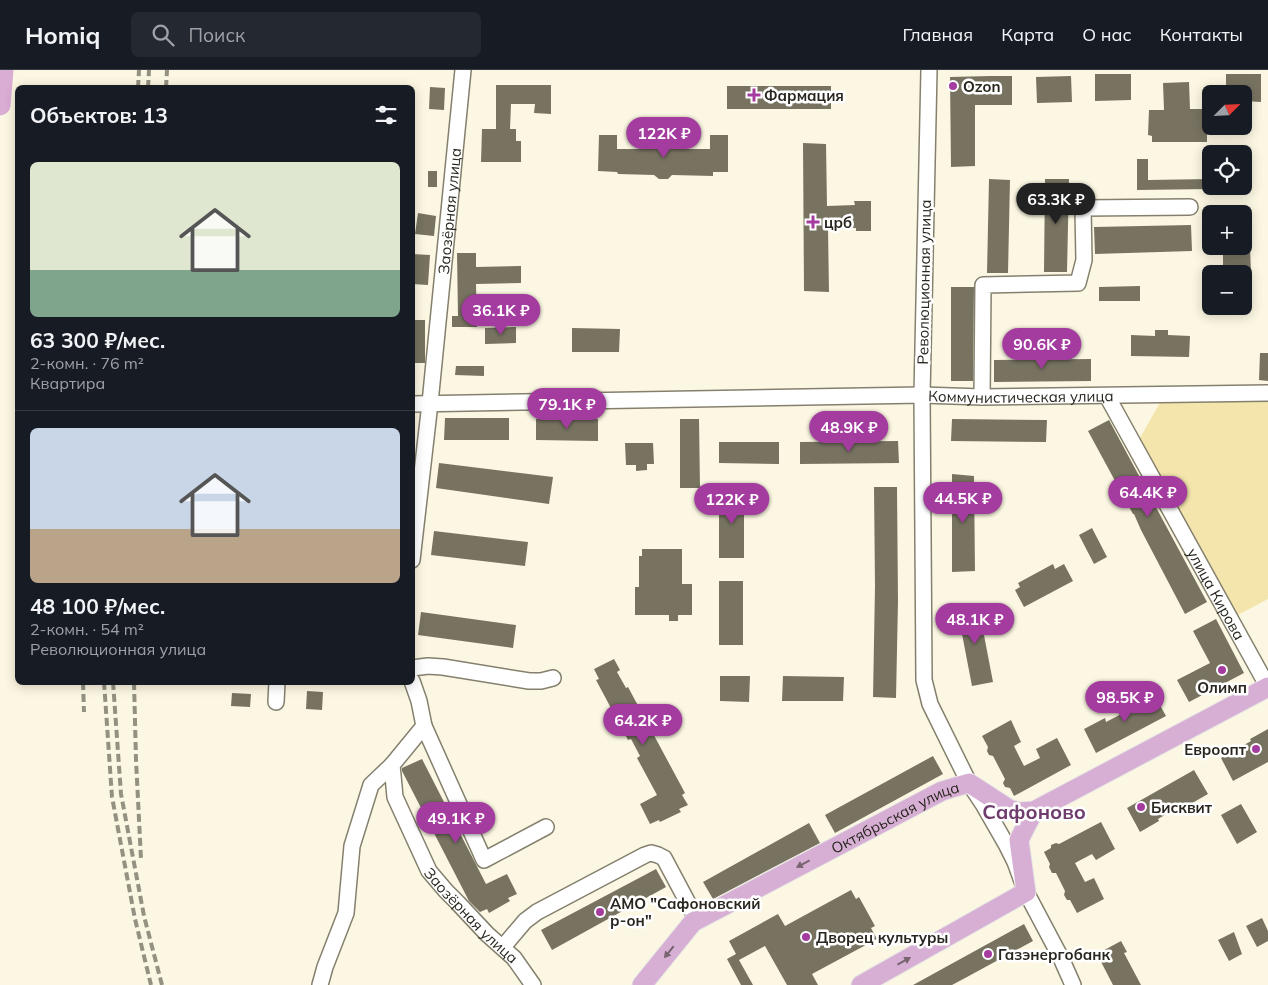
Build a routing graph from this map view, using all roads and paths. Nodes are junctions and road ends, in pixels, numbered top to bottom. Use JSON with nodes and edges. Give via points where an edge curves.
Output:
{"nodes":[{"id":1,"x":463,"y":70,"type":"edge"},
{"id":2,"x":929,"y":70,"type":"edge"},
{"id":3,"x":1190,"y":207,"type":"dead end"},
{"id":4,"x":1268,"y":393,"type":"edge"},
{"id":5,"x":922,"y":395,"type":"junction"},
{"id":6,"x":1107,"y":396,"type":"junction"},
{"id":7,"x":982,"y":397,"type":"junction"},
{"id":8,"x":430,"y":403,"type":"junction"},
{"id":9,"x":415,"y":404,"type":"edge"},
{"id":10,"x":415,"y":534,"type":"edge"},
{"id":11,"x":415,"y":668,"type":"edge"},
{"id":12,"x":553,"y":678,"type":"dead end"},
{"id":13,"x":277,"y":685,"type":"edge"},
{"id":14,"x":413,"y":685,"type":"edge"},
{"id":15,"x":1268,"y":687,"type":"edge"},
{"id":16,"x":276,"y":702,"type":"dead end"},
{"id":17,"x":424,"y":726,"type":"junction"},
{"id":18,"x":392,"y":765,"type":"junction"},
{"id":19,"x":969,"y":783,"type":"junction"},
{"id":20,"x":1034,"y":811,"type":"junction"},
{"id":21,"x":546,"y":827,"type":"dead end"},
{"id":22,"x":1026,"y":892,"type":"junction"},
{"id":23,"x":697,"y":920,"type":"junction"},
{"id":24,"x":503,"y":947,"type":"junction"},
{"id":25,"x":320,"y":985,"type":"edge"},
{"id":26,"x":532,"y":985,"type":"edge"},
{"id":27,"x":642,"y":985,"type":"edge"},
{"id":28,"x":861,"y":985,"type":"edge"},
{"id":29,"x":1073,"y":985,"type":"edge"}],
"edges":[{"from":1,"to":8,"type":"street","name":"Заозёрная улица"},
{"from":2,"to":5,"type":"street","name":"Революционная улица"},
{"from":3,"to":7,"type":"street","via":[[1083,208],[1084,260],[1078,282],[983,285]]},
{"from":4,"to":6,"type":"street","name":"Коммунистическая улица"},
{"from":5,"to":7,"type":"street","name":"Коммунистическая улица"},
{"from":5,"to":8,"type":"street","name":"Коммунистическая улица"},
{"from":5,"to":19,"type":"street","name":"Революционная улица","via":[[924,680],[930,704]]},
{"from":6,"to":7,"type":"street","name":"Коммунистическая улица"},
{"from":6,"to":15,"type":"street","name":"улица Кирова"},
{"from":8,"to":9,"type":"street","name":"Коммунистическая улица"},
{"from":8,"to":10,"type":"street","name":"Заозёрная улица"},
{"from":11,"to":12,"type":"street","via":[[443,667],[529,681]]},
{"from":13,"to":16,"type":"street"},
{"from":14,"to":17,"type":"street"},
{"from":15,"to":20,"type":"main road"},
{"from":17,"to":18,"type":"street"},
{"from":17,"to":21,"type":"street","via":[[484,860]]},
{"from":18,"to":24,"type":"street","name":"Заозёрная улица","via":[[395,797],[429,871]]},
{"from":18,"to":25,"type":"street","via":[[371,784],[352,846],[346,913]]},
{"from":19,"to":20,"type":"main road","name":"Октябрьская улица","via":[[1010,809]]},
{"from":19,"to":22,"type":"street","name":"Революционная улица","via":[[1006,844]]},
{"from":19,"to":23,"type":"main road","name":"Октябрьская улица","one_way":true,"via":[[942,791]]},
{"from":20,"to":22,"type":"main road","via":[[1019,840]]},
{"from":28,"to":22,"type":"main road","one_way":true},
{"from":22,"to":29,"type":"street"},
{"from":23,"to":24,"type":"street","via":[[664,858],[651,853],[538,912],[525,921]]},
{"from":23,"to":27,"type":"main road","name":"Октябрьская улица","one_way":true},
{"from":24,"to":26,"type":"street","name":"Заозёрная улица"}]}
